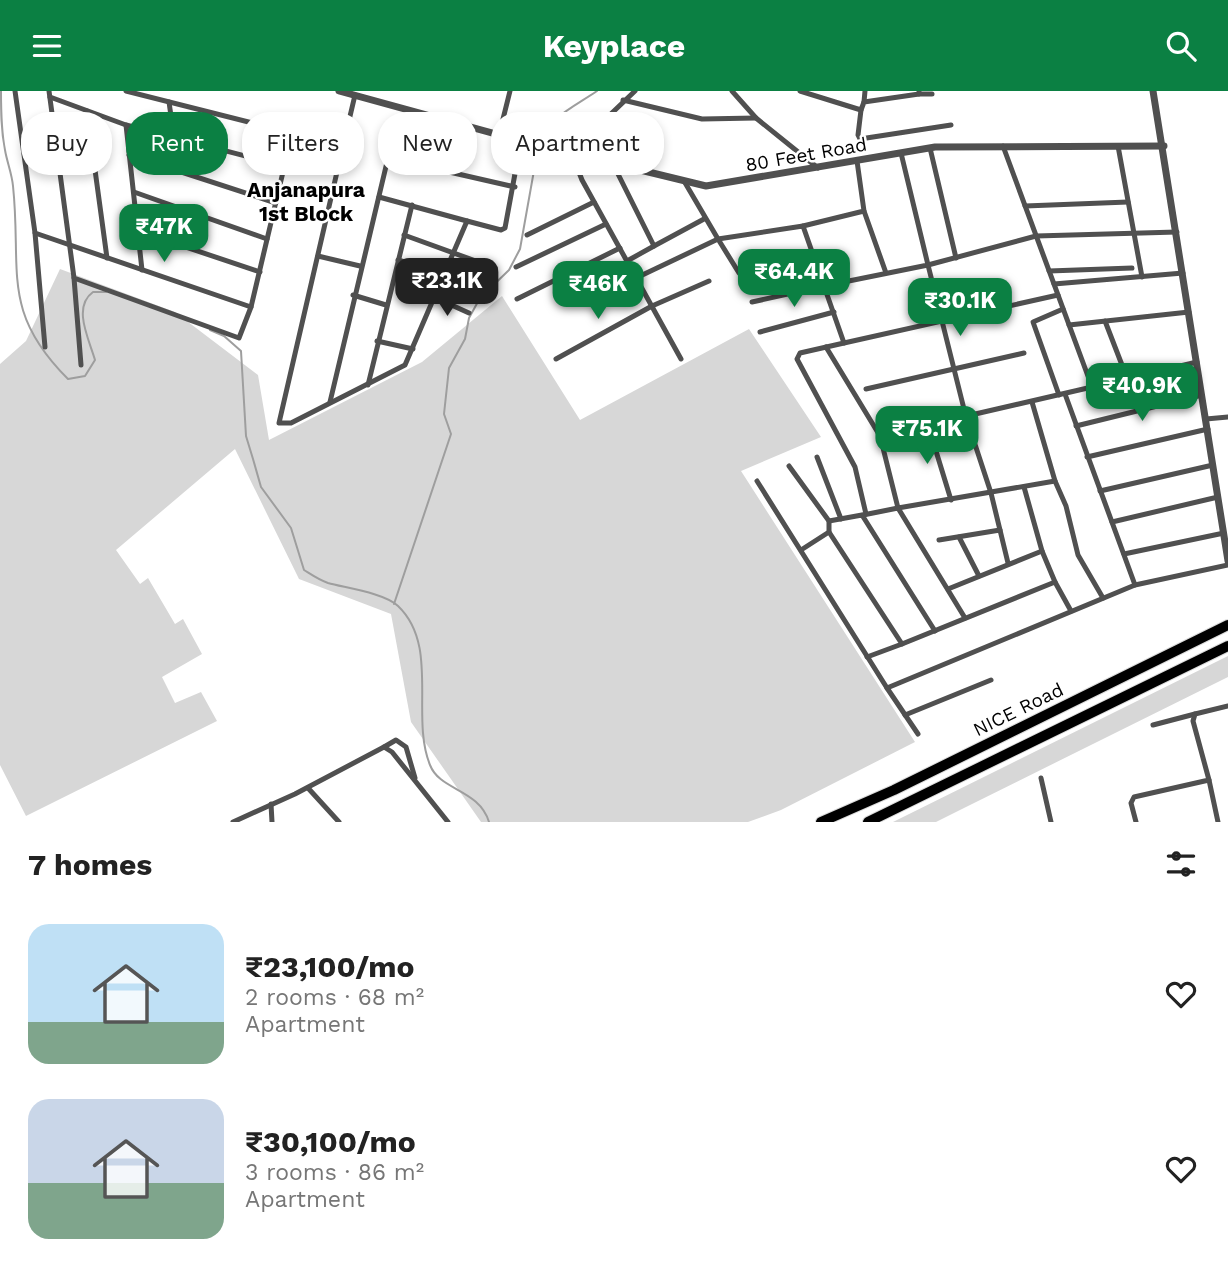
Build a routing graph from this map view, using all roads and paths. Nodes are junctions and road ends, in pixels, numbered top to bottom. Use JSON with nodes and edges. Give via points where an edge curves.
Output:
{"nodes":[{"id":1,"x":15,"y":91,"type":"edge"},
{"id":2,"x":125,"y":91,"type":"edge"},
{"id":3,"x":339,"y":91,"type":"edge"},
{"id":4,"x":510,"y":91,"type":"edge"},
{"id":5,"x":635,"y":91,"type":"edge"},
{"id":6,"x":732,"y":91,"type":"edge"},
{"id":7,"x":800,"y":91,"type":"edge"},
{"id":8,"x":866,"y":91,"type":"edge"},
{"id":9,"x":1153,"y":91,"type":"edge"},
{"id":10,"x":144,"y":93,"type":"edge"},
{"id":11,"x":812,"y":93,"type":"edge"},
{"id":12,"x":919,"y":93,"type":"edge"},
{"id":13,"x":50,"y":94,"type":"edge"},
{"id":14,"x":932,"y":94,"type":"dead end"},
{"id":15,"x":355,"y":95,"type":"junction"},
{"id":16,"x":623,"y":100,"type":"junction"},
{"id":17,"x":169,"y":102,"type":"junction"},
{"id":18,"x":864,"y":102,"type":"junction"},
{"id":19,"x":861,"y":110,"type":"junction"},
{"id":20,"x":87,"y":111,"type":"junction"},
{"id":21,"x":170,"y":112,"type":"edge"},
{"id":22,"x":351,"y":112,"type":"edge"},
{"id":23,"x":505,"y":112,"type":"edge"},
{"id":24,"x":611,"y":112,"type":"edge"},
{"id":25,"x":757,"y":118,"type":"junction"},
{"id":26,"x":242,"y":121,"type":"edge"},
{"id":27,"x":126,"y":125,"type":"edge"},
{"id":28,"x":951,"y":125,"type":"dead end"},
{"id":29,"x":491,"y":133,"type":"edge"},
{"id":30,"x":1003,"y":146,"type":"junction"},
{"id":31,"x":1118,"y":146,"type":"junction"},
{"id":32,"x":1164,"y":146,"type":"junction"},
{"id":33,"x":930,"y":148,"type":"junction"},
{"id":34,"x":901,"y":153,"type":"junction"},
{"id":35,"x":857,"y":162,"type":"junction"},
{"id":36,"x":818,"y":168,"type":"junction"},
{"id":37,"x":132,"y":175,"type":"edge"},
{"id":38,"x":190,"y":175,"type":"edge"},
{"id":39,"x":282,"y":175,"type":"edge"},
{"id":40,"x":336,"y":175,"type":"edge"},
{"id":41,"x":517,"y":175,"type":"edge"},
{"id":42,"x":582,"y":175,"type":"edge"},
{"id":43,"x":618,"y":175,"type":"edge"},
{"id":44,"x":661,"y":175,"type":"edge"},
{"id":45,"x":684,"y":181,"type":"junction"},
{"id":46,"x":515,"y":187,"type":"junction"},
{"id":47,"x":134,"y":192,"type":"junction"},
{"id":48,"x":379,"y":197,"type":"junction"},
{"id":49,"x":594,"y":202,"type":"junction"},
{"id":50,"x":1128,"y":202,"type":"junction"},
{"id":51,"x":276,"y":203,"type":"junction"},
{"id":52,"x":412,"y":205,"type":"junction"},
{"id":53,"x":1025,"y":206,"type":"junction"},
{"id":54,"x":864,"y":211,"type":"junction"},
{"id":55,"x":704,"y":219,"type":"junction"},
{"id":56,"x":467,"y":221,"type":"junction"},
{"id":57,"x":606,"y":224,"type":"junction"},
{"id":58,"x":803,"y":226,"type":"junction"},
{"id":59,"x":138,"y":231,"type":"junction"},
{"id":60,"x":1177,"y":232,"type":"junction"},
{"id":61,"x":35,"y":233,"type":"junction"},
{"id":62,"x":1133,"y":233,"type":"junction"},
{"id":63,"x":404,"y":235,"type":"junction"},
{"id":64,"x":527,"y":235,"type":"dead end"},
{"id":65,"x":1036,"y":236,"type":"junction"},
{"id":66,"x":267,"y":239,"type":"junction"},
{"id":67,"x":718,"y":239,"type":"junction"},
{"id":68,"x":68,"y":244,"type":"junction"},
{"id":69,"x":654,"y":246,"type":"junction"},
{"id":70,"x":620,"y":248,"type":"junction"},
{"id":71,"x":456,"y":251,"type":"junction"},
{"id":72,"x":318,"y":256,"type":"junction"},
{"id":73,"x":107,"y":258,"type":"junction"},
{"id":74,"x":956,"y":258,"type":"junction"},
{"id":75,"x":814,"y":259,"type":"junction"},
{"id":76,"x":398,"y":260,"type":"junction"},
{"id":77,"x":627,"y":261,"type":"junction"},
{"id":78,"x":928,"y":265,"type":"junction"},
{"id":79,"x":360,"y":266,"type":"junction"},
{"id":80,"x":516,"y":267,"type":"dead end"},
{"id":81,"x":495,"y":268,"type":"dead end"},
{"id":82,"x":1132,"y":268,"type":"dead end"},
{"id":83,"x":142,"y":270,"type":"junction"},
{"id":84,"x":1049,"y":271,"type":"junction"},
{"id":85,"x":260,"y":272,"type":"junction"},
{"id":86,"x":886,"y":273,"type":"junction"},
{"id":87,"x":1183,"y":273,"type":"junction"},
{"id":88,"x":445,"y":274,"type":"junction"},
{"id":89,"x":1142,"y":277,"type":"junction"},
{"id":90,"x":74,"y":278,"type":"junction"},
{"id":91,"x":636,"y":278,"type":"junction"},
{"id":92,"x":709,"y":281,"type":"dead end"},
{"id":93,"x":1054,"y":284,"type":"junction"},
{"id":94,"x":824,"y":286,"type":"junction"},
{"id":95,"x":474,"y":288,"type":"dead end"},
{"id":96,"x":353,"y":295,"type":"junction"},
{"id":97,"x":1058,"y":295,"type":"junction"},
{"id":98,"x":436,"y":298,"type":"junction"},
{"id":99,"x":517,"y":299,"type":"dead end"},
{"id":100,"x":752,"y":302,"type":"dead end"},
{"id":101,"x":386,"y":305,"type":"junction"},
{"id":102,"x":652,"y":306,"type":"junction"},
{"id":103,"x":251,"y":307,"type":"junction"},
{"id":104,"x":1063,"y":309,"type":"junction"},
{"id":105,"x":834,"y":312,"type":"junction"},
{"id":106,"x":1189,"y":312,"type":"junction"},
{"id":107,"x":469,"y":313,"type":"dead end"},
{"id":108,"x":943,"y":321,"type":"junction"},
{"id":109,"x":1105,"y":321,"type":"junction"},
{"id":110,"x":1069,"y":325,"type":"junction"},
{"id":111,"x":761,"y":332,"type":"dead end"},
{"id":112,"x":377,"y":341,"type":"junction"},
{"id":113,"x":844,"y":343,"type":"junction"},
{"id":114,"x":45,"y":347,"type":"dead end"},
{"id":115,"x":826,"y":347,"type":"junction"},
{"id":116,"x":413,"y":349,"type":"junction"},
{"id":117,"x":1024,"y":353,"type":"dead end"},
{"id":118,"x":556,"y":359,"type":"dead end"},
{"id":119,"x":681,"y":359,"type":"dead end"},
{"id":120,"x":1197,"y":362,"type":"junction"},
{"id":121,"x":81,"y":365,"type":"dead end"},
{"id":122,"x":955,"y":370,"type":"junction"},
{"id":123,"x":1127,"y":378,"type":"junction"},
{"id":124,"x":368,"y":385,"type":"junction"},
{"id":125,"x":1092,"y":387,"type":"junction"},
{"id":126,"x":866,"y":389,"type":"dead end"},
{"id":127,"x":1062,"y":394,"type":"junction"},
{"id":128,"x":1202,"y":395,"type":"junction"},
{"id":129,"x":1032,"y":402,"type":"junction"},
{"id":130,"x":330,"y":403,"type":"junction"},
{"id":131,"x":966,"y":417,"type":"junction"},
{"id":132,"x":1228,"y":417,"type":"edge"},
{"id":133,"x":1206,"y":419,"type":"junction"},
{"id":134,"x":928,"y":425,"type":"junction"},
{"id":135,"x":1076,"y":426,"type":"junction"},
{"id":136,"x":1208,"y":429,"type":"junction"},
{"id":137,"x":880,"y":436,"type":"junction"},
{"id":138,"x":817,"y":457,"type":"dead end"},
{"id":139,"x":1087,"y":457,"type":"junction"},
{"id":140,"x":1213,"y":465,"type":"junction"},
{"id":141,"x":789,"y":466,"type":"dead end"},
{"id":142,"x":757,"y":481,"type":"dead end"},
{"id":143,"x":1055,"y":481,"type":"junction"},
{"id":144,"x":1024,"y":487,"type":"junction"},
{"id":145,"x":1100,"y":491,"type":"junction"},
{"id":146,"x":991,"y":492,"type":"junction"},
{"id":147,"x":1218,"y":497,"type":"junction"},
{"id":148,"x":951,"y":500,"type":"junction"},
{"id":149,"x":898,"y":508,"type":"junction"},
{"id":150,"x":864,"y":515,"type":"junction"},
{"id":151,"x":841,"y":519,"type":"junction"},
{"id":152,"x":829,"y":521,"type":"junction"},
{"id":153,"x":1112,"y":522,"type":"junction"},
{"id":154,"x":1000,"y":530,"type":"junction"},
{"id":155,"x":829,"y":532,"type":"junction"},
{"id":156,"x":1224,"y":533,"type":"junction"},
{"id":157,"x":959,"y":537,"type":"junction"},
{"id":158,"x":939,"y":540,"type":"dead end"},
{"id":159,"x":801,"y":550,"type":"junction"},
{"id":160,"x":1042,"y":551,"type":"junction"},
{"id":161,"x":1124,"y":554,"type":"junction"},
{"id":162,"x":1008,"y":563,"type":"junction"},
{"id":163,"x":1228,"y":563,"type":"edge"},
{"id":164,"x":979,"y":576,"type":"junction"},
{"id":165,"x":1055,"y":582,"type":"junction"},
{"id":166,"x":1136,"y":585,"type":"junction"},
{"id":167,"x":948,"y":589,"type":"junction"},
{"id":168,"x":1103,"y":598,"type":"junction"},
{"id":169,"x":1071,"y":611,"type":"junction"},
{"id":170,"x":965,"y":618,"type":"junction"},
{"id":171,"x":1228,"y":625,"type":"edge"},
{"id":172,"x":935,"y":631,"type":"junction"},
{"id":173,"x":902,"y":644,"type":"junction"},
{"id":174,"x":1228,"y":646,"type":"edge"},
{"id":175,"x":867,"y":657,"type":"junction"},
{"id":176,"x":991,"y":680,"type":"dead end"},
{"id":177,"x":887,"y":688,"type":"junction"},
{"id":178,"x":1227,"y":706,"type":"edge"},
{"id":179,"x":1195,"y":714,"type":"junction"},
{"id":180,"x":905,"y":715,"type":"junction"},
{"id":181,"x":1228,"y":717,"type":"edge"},
{"id":182,"x":1153,"y":725,"type":"dead end"},
{"id":183,"x":918,"y":734,"type":"dead end"},
{"id":184,"x":384,"y":747,"type":"junction"},
{"id":185,"x":1041,"y":778,"type":"dead end"},
{"id":186,"x":415,"y":780,"type":"junction"},
{"id":187,"x":1209,"y":780,"type":"junction"},
{"id":188,"x":308,"y":787,"type":"junction"},
{"id":189,"x":271,"y":804,"type":"junction"},
{"id":190,"x":233,"y":822,"type":"edge"},
{"id":191,"x":272,"y":822,"type":"edge"},
{"id":192,"x":339,"y":822,"type":"edge"},
{"id":193,"x":449,"y":822,"type":"edge"},
{"id":194,"x":821,"y":822,"type":"edge"},
{"id":195,"x":868,"y":822,"type":"edge"},
{"id":196,"x":1051,"y":822,"type":"edge"},
{"id":197,"x":1136,"y":822,"type":"edge"},
{"id":198,"x":1218,"y":822,"type":"edge"}],
"edges":[{"from":1,"to":61,"type":"street"},
{"from":2,"to":10,"type":"street"},
{"from":3,"to":15,"type":"street","name":"80 Feet Road"},
{"from":4,"to":23,"type":"street"},
{"from":5,"to":16,"type":"street"},
{"from":6,"to":25,"type":"street"},
{"from":7,"to":11,"type":"street"},
{"from":8,"to":18,"type":"street"},
{"from":9,"to":32,"type":"street"},
{"from":10,"to":17,"type":"street"},
{"from":11,"to":19,"type":"street"},
{"from":12,"to":14,"type":"street"},
{"from":12,"to":18,"type":"street"},
{"from":13,"to":20,"type":"street"},
{"from":13,"to":68,"type":"street"},
{"from":15,"to":22,"type":"street"},
{"from":15,"to":29,"type":"street","name":"80 Feet Road"},
{"from":16,"to":24,"type":"street"},
{"from":16,"to":25,"type":"street","via":[[702,119]]},
{"from":17,"to":21,"type":"street"},
{"from":17,"to":26,"type":"street"},
{"from":18,"to":19,"type":"street"},
{"from":19,"to":28,"type":"street","via":[[860,139]]},
{"from":20,"to":27,"type":"street"},
{"from":20,"to":73,"type":"street"},
{"from":25,"to":36,"type":"street"},
{"from":30,"to":31,"type":"street","name":"80 Feet Road"},
{"from":30,"to":33,"type":"street","name":"80 Feet Road"},
{"from":30,"to":53,"type":"street"},
{"from":31,"to":32,"type":"street","name":"80 Feet Road"},
{"from":31,"to":50,"type":"street"},
{"from":32,"to":60,"type":"street"},
{"from":33,"to":34,"type":"street","name":"80 Feet Road"},
{"from":33,"to":74,"type":"street"},
{"from":34,"to":35,"type":"street","name":"80 Feet Road"},
{"from":34,"to":78,"type":"street"},
{"from":35,"to":36,"type":"street","name":"80 Feet Road"},
{"from":35,"to":54,"type":"street"},
{"from":36,"to":45,"type":"street","name":"80 Feet Road","via":[[716,186]]},
{"from":37,"to":47,"type":"street"},
{"from":38,"to":51,"type":"street"},
{"from":39,"to":51,"type":"street"},
{"from":40,"to":72,"type":"street"},
{"from":41,"to":46,"type":"street"},
{"from":42,"to":49,"type":"street"},
{"from":43,"to":69,"type":"street"},
{"from":44,"to":45,"type":"street","name":"80 Feet Road"},
{"from":45,"to":55,"type":"street"},
{"from":46,"to":48,"type":"street","via":[[388,158]]},
{"from":46,"to":56,"type":"street","via":[[505,228]]},
{"from":47,"to":59,"type":"street"},
{"from":47,"to":66,"type":"street"},
{"from":48,"to":52,"type":"street"},
{"from":48,"to":79,"type":"street"},
{"from":49,"to":57,"type":"street"},
{"from":49,"to":64,"type":"street"},
{"from":50,"to":53,"type":"street"},
{"from":50,"to":62,"type":"street"},
{"from":51,"to":66,"type":"street"},
{"from":52,"to":56,"type":"street"},
{"from":52,"to":63,"type":"street"},
{"from":53,"to":65,"type":"street"},
{"from":54,"to":58,"type":"street"},
{"from":54,"to":86,"type":"street"},
{"from":55,"to":67,"type":"street"},
{"from":55,"to":69,"type":"street"},
{"from":56,"to":71,"type":"street"},
{"from":57,"to":70,"type":"street"},
{"from":57,"to":80,"type":"street"},
{"from":58,"to":67,"type":"street"},
{"from":58,"to":75,"type":"street"},
{"from":59,"to":83,"type":"street"},
{"from":59,"to":85,"type":"street"},
{"from":60,"to":62,"type":"street"},
{"from":60,"to":87,"type":"street"},
{"from":61,"to":68,"type":"street"},
{"from":61,"to":114,"type":"street"},
{"from":62,"to":65,"type":"street"},
{"from":62,"to":89,"type":"street"},
{"from":63,"to":71,"type":"street"},
{"from":63,"to":76,"type":"street"},
{"from":65,"to":74,"type":"street"},
{"from":65,"to":84,"type":"street"},
{"from":66,"to":85,"type":"street"},
{"from":67,"to":75,"type":"street","via":[[739,273]]},
{"from":67,"to":91,"type":"street"},
{"from":68,"to":73,"type":"street"},
{"from":68,"to":90,"type":"street"},
{"from":69,"to":77,"type":"street"},
{"from":70,"to":77,"type":"street"},
{"from":70,"to":99,"type":"street"},
{"from":71,"to":81,"type":"street"},
{"from":71,"to":88,"type":"street"},
{"from":72,"to":79,"type":"street"},
{"from":72,"to":130,"type":"street","via":[[279,423],[291,423]]},
{"from":73,"to":83,"type":"street"},
{"from":74,"to":78,"type":"street"},
{"from":75,"to":94,"type":"street"},
{"from":76,"to":88,"type":"street"},
{"from":76,"to":101,"type":"street"},
{"from":77,"to":91,"type":"street"},
{"from":78,"to":86,"type":"street"},
{"from":78,"to":108,"type":"street"},
{"from":79,"to":96,"type":"street"},
{"from":82,"to":84,"type":"street"},
{"from":83,"to":103,"type":"street"},
{"from":84,"to":93,"type":"street"},
{"from":85,"to":103,"type":"street"},
{"from":86,"to":94,"type":"street"},
{"from":87,"to":89,"type":"street"},
{"from":87,"to":106,"type":"street"},
{"from":88,"to":95,"type":"street"},
{"from":88,"to":98,"type":"street"},
{"from":89,"to":93,"type":"street"},
{"from":90,"to":103,"type":"street","via":[[239,338]]},
{"from":90,"to":121,"type":"street"},
{"from":91,"to":102,"type":"street"},
{"from":92,"to":102,"type":"street"},
{"from":93,"to":97,"type":"street"},
{"from":94,"to":100,"type":"street"},
{"from":94,"to":105,"type":"street"},
{"from":96,"to":101,"type":"street"},
{"from":96,"to":130,"type":"street"},
{"from":97,"to":104,"type":"street"},
{"from":97,"to":108,"type":"street"},
{"from":98,"to":107,"type":"street"},
{"from":98,"to":116,"type":"street"},
{"from":101,"to":112,"type":"street"},
{"from":102,"to":118,"type":"street"},
{"from":102,"to":119,"type":"street"},
{"from":104,"to":110,"type":"street"},
{"from":104,"to":127,"type":"street","via":[[1033,322]]},
{"from":105,"to":111,"type":"street"},
{"from":105,"to":113,"type":"street"},
{"from":106,"to":109,"type":"street"},
{"from":106,"to":120,"type":"street"},
{"from":108,"to":113,"type":"street"},
{"from":108,"to":122,"type":"street"},
{"from":109,"to":110,"type":"street"},
{"from":109,"to":123,"type":"street"},
{"from":110,"to":125,"type":"street"},
{"from":112,"to":116,"type":"street"},
{"from":112,"to":124,"type":"street"},
{"from":113,"to":115,"type":"street"},
{"from":115,"to":137,"type":"street"},
{"from":115,"to":150,"type":"street","via":[[800,353],[797,359],[855,467]]},
{"from":116,"to":124,"type":"street","via":[[405,365]]},
{"from":117,"to":122,"type":"street"},
{"from":120,"to":123,"type":"street"},
{"from":120,"to":128,"type":"street"},
{"from":122,"to":126,"type":"street"},
{"from":122,"to":131,"type":"street"},
{"from":123,"to":125,"type":"street"},
{"from":124,"to":130,"type":"street"},
{"from":125,"to":127,"type":"street"},
{"from":127,"to":129,"type":"street"},
{"from":127,"to":135,"type":"street"},
{"from":128,"to":133,"type":"street"},
{"from":128,"to":135,"type":"street"},
{"from":129,"to":131,"type":"street"},
{"from":129,"to":143,"type":"street"},
{"from":131,"to":134,"type":"street"},
{"from":131,"to":146,"type":"street"},
{"from":132,"to":133,"type":"street"},
{"from":133,"to":136,"type":"street"},
{"from":134,"to":137,"type":"street"},
{"from":134,"to":148,"type":"street"},
{"from":135,"to":139,"type":"street"},
{"from":136,"to":139,"type":"street"},
{"from":136,"to":140,"type":"street"},
{"from":137,"to":149,"type":"street"},
{"from":138,"to":151,"type":"street"},
{"from":139,"to":145,"type":"street"},
{"from":140,"to":145,"type":"street"},
{"from":140,"to":147,"type":"street"},
{"from":141,"to":152,"type":"street"},
{"from":142,"to":159,"type":"street"},
{"from":143,"to":144,"type":"street"},
{"from":143,"to":168,"type":"street","via":[[1078,555]]},
{"from":144,"to":146,"type":"street"},
{"from":144,"to":160,"type":"street"},
{"from":145,"to":153,"type":"street"},
{"from":146,"to":148,"type":"street"},
{"from":146,"to":154,"type":"street"},
{"from":147,"to":153,"type":"street"},
{"from":147,"to":156,"type":"street"},
{"from":148,"to":149,"type":"street"},
{"from":149,"to":150,"type":"street"},
{"from":149,"to":167,"type":"street"},
{"from":150,"to":151,"type":"street"},
{"from":150,"to":172,"type":"street"},
{"from":151,"to":152,"type":"street"},
{"from":152,"to":155,"type":"street"},
{"from":153,"to":161,"type":"street"},
{"from":154,"to":157,"type":"street"},
{"from":154,"to":162,"type":"street"},
{"from":155,"to":159,"type":"street"},
{"from":155,"to":173,"type":"street"},
{"from":156,"to":161,"type":"street"},
{"from":156,"to":163,"type":"street"},
{"from":157,"to":158,"type":"street"},
{"from":157,"to":164,"type":"street"},
{"from":159,"to":175,"type":"street"},
{"from":160,"to":162,"type":"street"},
{"from":160,"to":165,"type":"street"},
{"from":161,"to":166,"type":"street"},
{"from":162,"to":164,"type":"street"},
{"from":163,"to":166,"type":"street"},
{"from":164,"to":167,"type":"street"},
{"from":165,"to":169,"type":"street"},
{"from":165,"to":170,"type":"street"},
{"from":166,"to":168,"type":"street"},
{"from":167,"to":170,"type":"street"},
{"from":168,"to":169,"type":"street"},
{"from":169,"to":177,"type":"street"},
{"from":170,"to":172,"type":"street"},
{"from":171,"to":194,"type":"highway","name":"NICE Road"},
{"from":172,"to":173,"type":"street"},
{"from":173,"to":175,"type":"street"},
{"from":174,"to":195,"type":"highway","name":"NICE Road"},
{"from":175,"to":177,"type":"street"},
{"from":176,"to":180,"type":"street"},
{"from":177,"to":180,"type":"street"},
{"from":178,"to":179,"type":"street"},
{"from":178,"to":181,"type":"street"},
{"from":179,"to":182,"type":"street"},
{"from":179,"to":187,"type":"street"},
{"from":180,"to":183,"type":"street"},
{"from":184,"to":186,"type":"street"},
{"from":184,"to":186,"type":"street","via":[[396,740],[406,747]]},
{"from":184,"to":188,"type":"street"},
{"from":185,"to":196,"type":"street"},
{"from":186,"to":193,"type":"street"},
{"from":187,"to":197,"type":"street","via":[[1134,797]]},
{"from":187,"to":198,"type":"street"},
{"from":188,"to":189,"type":"street"},
{"from":188,"to":192,"type":"street"},
{"from":189,"to":190,"type":"street"},
{"from":189,"to":191,"type":"street"}]}
